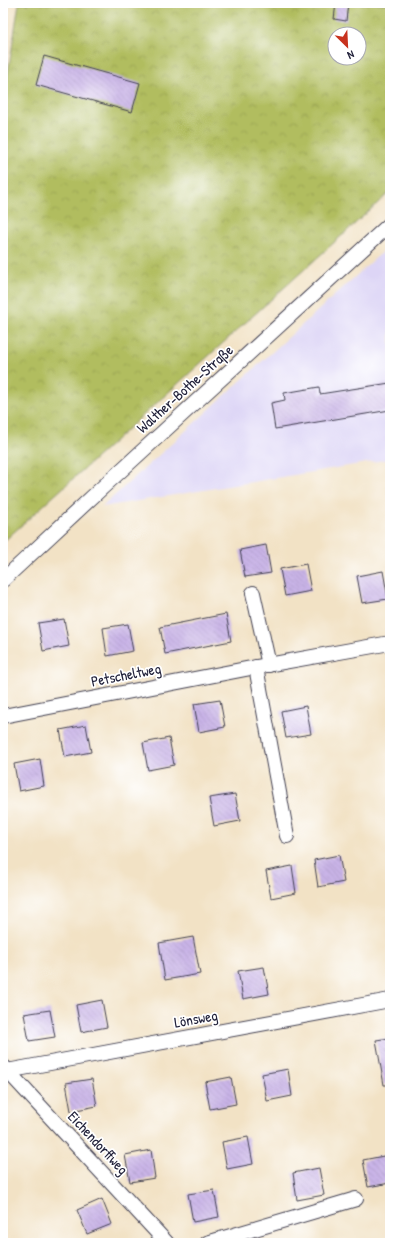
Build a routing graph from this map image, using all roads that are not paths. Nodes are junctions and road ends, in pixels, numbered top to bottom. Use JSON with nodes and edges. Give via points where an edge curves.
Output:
{"nodes":[{"id":1,"x":390,"y":224,"type":"edge"},
{"id":2,"x":3,"y":580,"type":"edge"},
{"id":3,"x":253,"y":593,"type":"dead end"},
{"id":4,"x":390,"y":643,"type":"edge"},
{"id":5,"x":263,"y":666,"type":"junction"},
{"id":6,"x":3,"y":716,"type":"edge"},
{"id":7,"x":287,"y":836,"type":"dead end"},
{"id":8,"x":390,"y":1000,"type":"edge"},
{"id":9,"x":5,"y":1069,"type":"edge"},
{"id":10,"x":356,"y":1199,"type":"dead end"},
{"id":11,"x":167,"y":1243,"type":"edge"},
{"id":12,"x":207,"y":1243,"type":"edge"}],
"edges":[{"from":1,"to":2,"type":"street","name":"Walther-Bothe-Straße"},
{"from":3,"to":5,"type":"street"},
{"from":4,"to":5,"type":"street","name":"Petscheltweg"},
{"from":5,"to":6,"type":"street","name":"Petscheltweg"},
{"from":5,"to":7,"type":"street"},
{"from":8,"to":9,"type":"street","name":"Lönsweg"},
{"from":9,"to":11,"type":"street","name":"Eichendorffweg"},
{"from":10,"to":12,"type":"street"}]}
